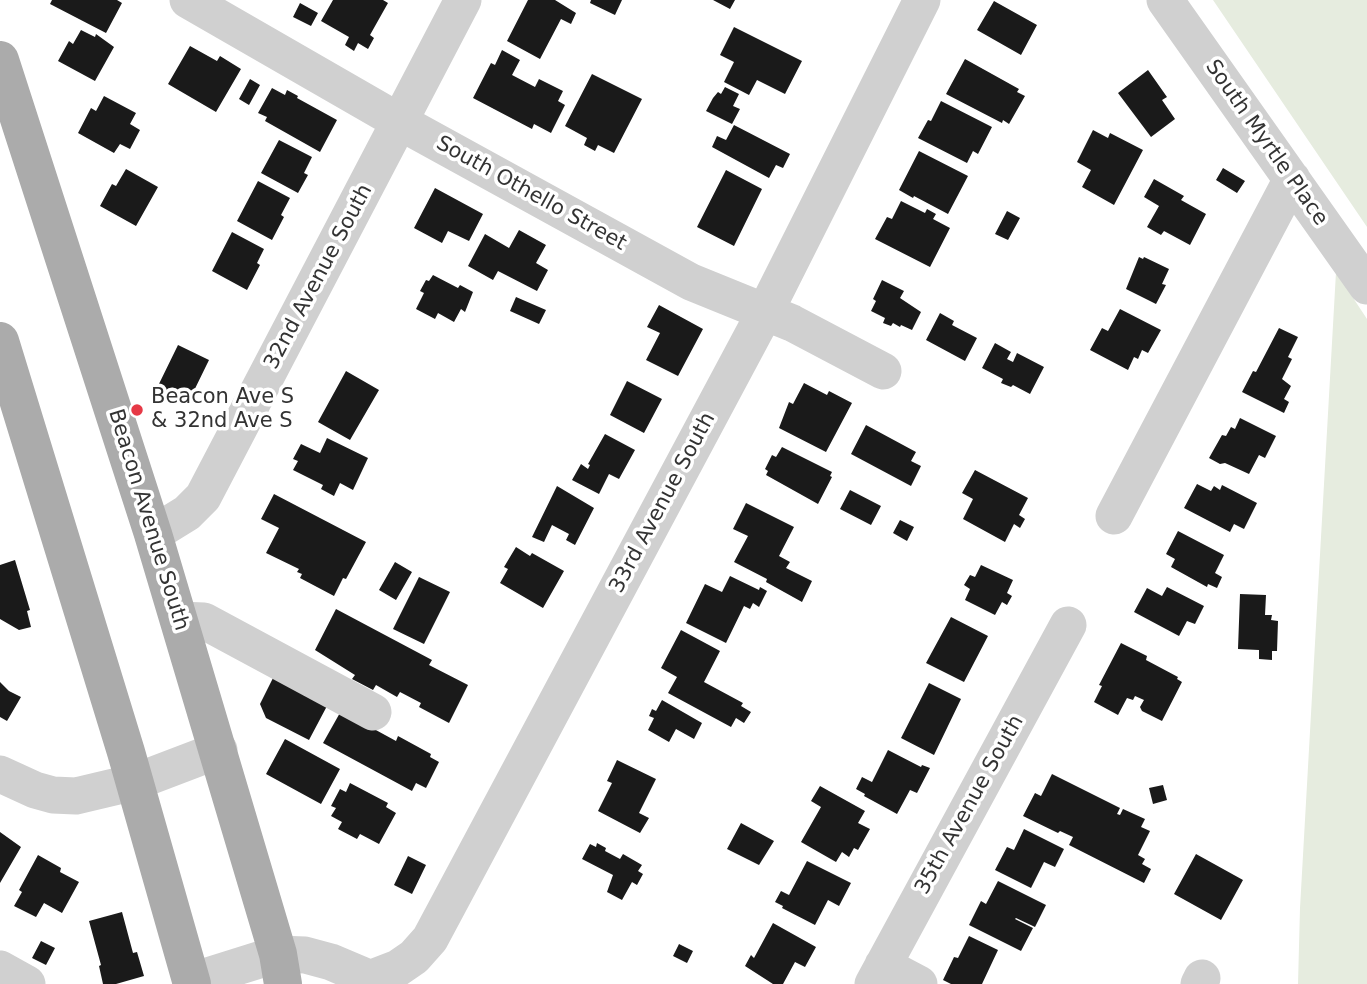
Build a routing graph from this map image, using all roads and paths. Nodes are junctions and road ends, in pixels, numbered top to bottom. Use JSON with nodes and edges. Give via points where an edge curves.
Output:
{"nodes":[{"id":1,"x":188,"y":0,"type":"edge"},
{"id":2,"x":463,"y":0,"type":"edge"},
{"id":3,"x":922,"y":0,"type":"edge"},
{"id":4,"x":1165,"y":0,"type":"edge"},
{"id":5,"x":0,"y":60,"type":"edge"},
{"id":6,"x":401,"y":122,"type":"junction"},
{"id":7,"x":1292,"y":179,"type":"junction"},
{"id":8,"x":1367,"y":286,"type":"edge"},
{"id":9,"x":765,"y":312,"type":"junction"},
{"id":10,"x":0,"y":341,"type":"edge"},
{"id":11,"x":883,"y":371,"type":"dead end"},
{"id":12,"x":1114,"y":516,"type":"dead end"},
{"id":13,"x":153,"y":534,"type":"junction"},
{"id":14,"x":179,"y":620,"type":"junction"},
{"id":15,"x":1068,"y":625,"type":"dead end"},
{"id":16,"x":373,"y":712,"type":"dead end"},
{"id":17,"x":219,"y":750,"type":"junction"},
{"id":18,"x":0,"y":774,"type":"edge"},
{"id":19,"x":135,"y":782,"type":"junction"},
{"id":20,"x":0,"y":969,"type":"edge"},
{"id":21,"x":281,"y":969,"type":"edge"},
{"id":22,"x":878,"y":974,"type":"edge"},
{"id":23,"x":377,"y":981,"type":"edge"},
{"id":24,"x":192,"y":983,"type":"edge"},
{"id":25,"x":27,"y":984,"type":"edge"},
{"id":26,"x":919,"y":984,"type":"edge"}],
"edges":[{"from":1,"to":6,"type":"street","name":"South Othello Street"},
{"from":2,"to":6,"type":"street","name":"32nd Avenue South"},
{"from":3,"to":9,"type":"street","name":"33rd Avenue South"},
{"from":4,"to":7,"type":"street","name":"South Myrtle Place"},
{"from":5,"to":13,"type":"main road","name":"Beacon Avenue South"},
{"from":6,"to":9,"type":"street","name":"South Othello Street","via":[[691,282]]},
{"from":6,"to":13,"type":"street","name":"32nd Avenue South","via":[[203,497]]},
{"from":7,"to":8,"type":"street","name":"South Myrtle Place"},
{"from":7,"to":12,"type":"street"},
{"from":9,"to":11,"type":"street","name":"South Othello Street"},
{"from":9,"to":23,"type":"street","name":"33rd Avenue South","via":[[429,939],[414,957]]},
{"from":10,"to":19,"type":"main road"},
{"from":13,"to":14,"type":"main road","name":"Beacon Avenue South"},
{"from":14,"to":16,"type":"street","via":[[204,621]]},
{"from":14,"to":17,"type":"main road","name":"Beacon Avenue South"},
{"from":15,"to":22,"type":"street","name":"35th Avenue South"},
{"from":17,"to":19,"type":"street"},
{"from":17,"to":21,"type":"main road","name":"Beacon Avenue South"},
{"from":18,"to":19,"type":"street","via":[[35,790],[76,796]]},
{"from":19,"to":24,"type":"main road"},
{"from":20,"to":25,"type":"street"},
{"from":21,"to":23,"type":"street","via":[[305,955]]},
{"from":21,"to":24,"type":"street"},
{"from":22,"to":26,"type":"street"}]}
